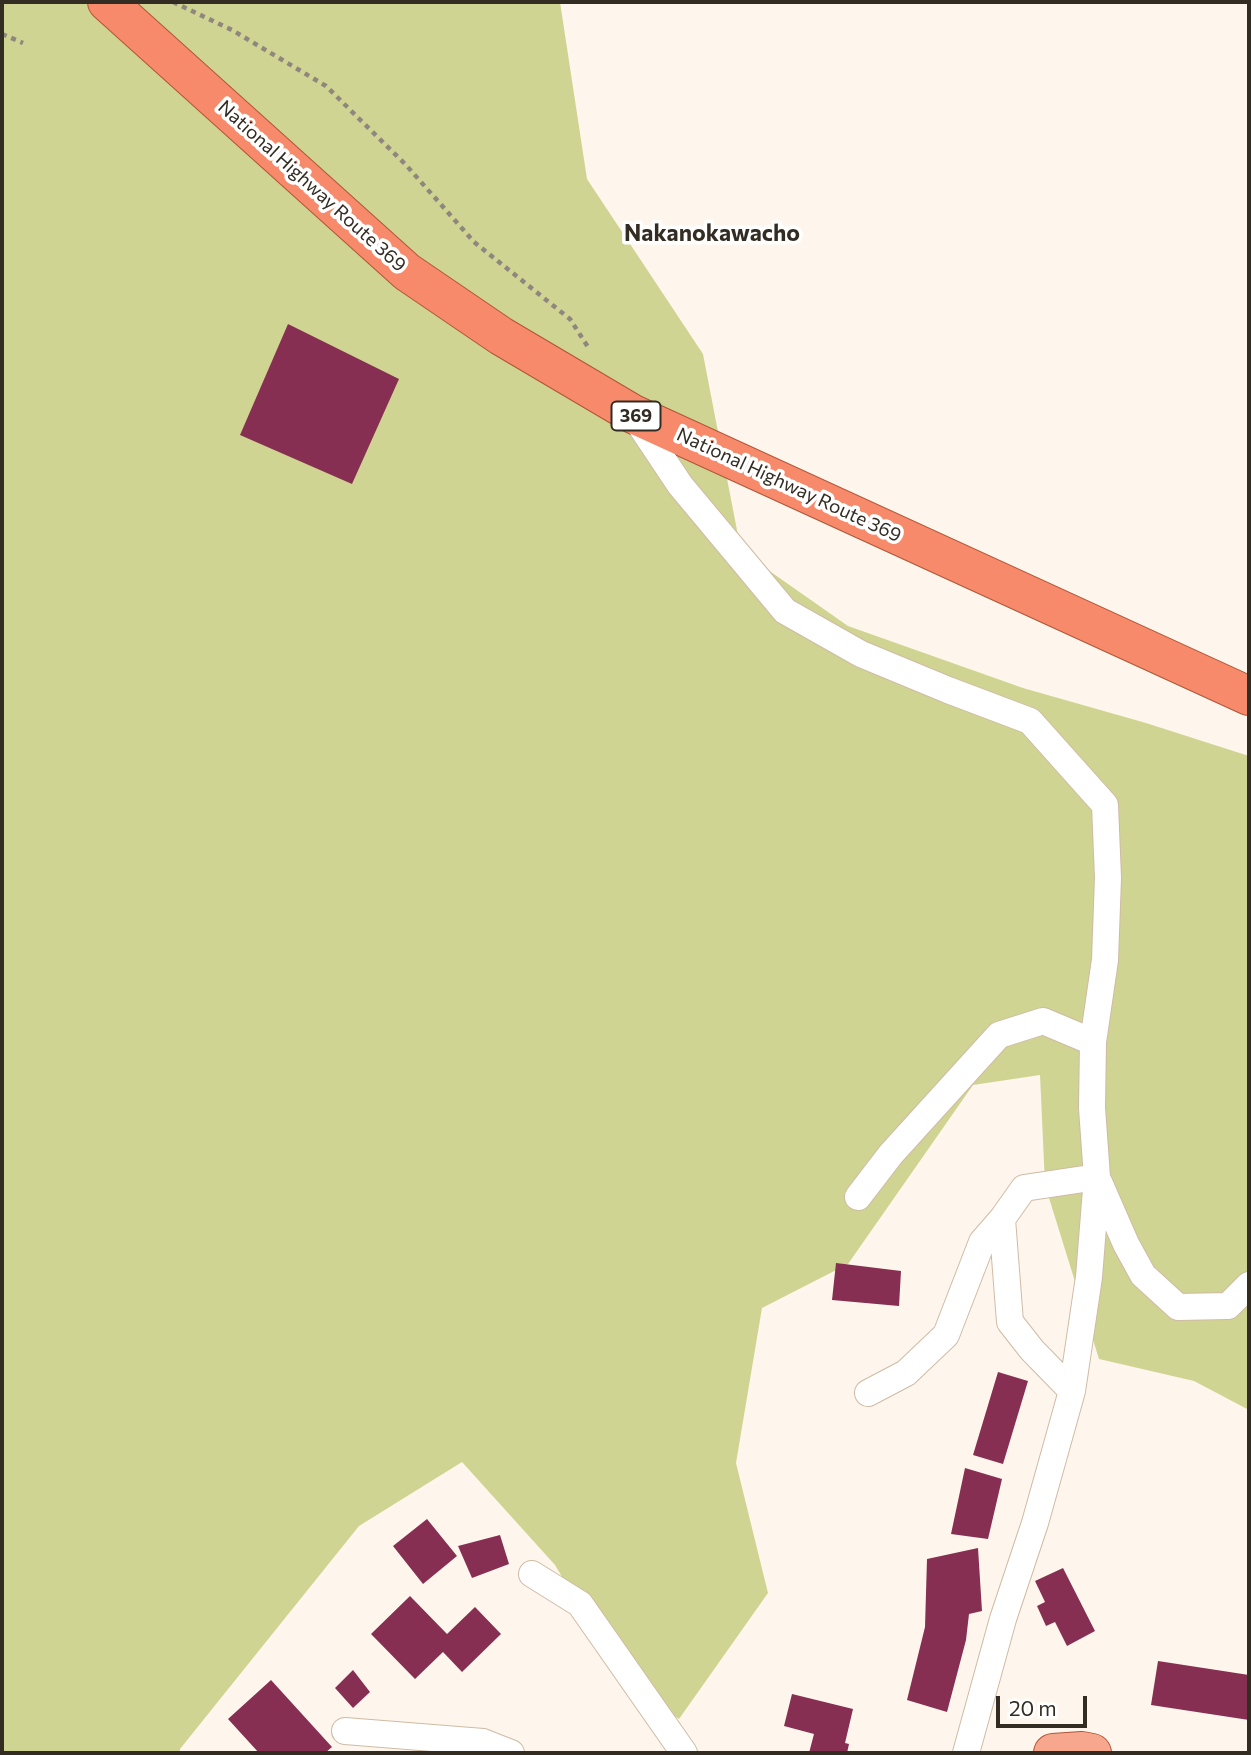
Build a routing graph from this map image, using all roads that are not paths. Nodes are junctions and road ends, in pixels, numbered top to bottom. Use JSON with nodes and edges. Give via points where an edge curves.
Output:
{"nodes":[{"id":1,"x":107,"y":2,"type":"edge"},
{"id":2,"x":633,"y":414,"type":"junction"},
{"id":3,"x":1249,"y":696,"type":"edge"},
{"id":4,"x":1093,"y":1042,"type":"junction"},
{"id":5,"x":1097,"y":1177,"type":"junction"},
{"id":6,"x":858,"y":1197,"type":"dead end"},
{"id":7,"x":1002,"y":1219,"type":"junction"},
{"id":8,"x":1249,"y":1285,"type":"edge"},
{"id":9,"x":1072,"y":1391,"type":"junction"},
{"id":10,"x":868,"y":1393,"type":"dead end"},
{"id":11,"x":532,"y":1574,"type":"dead end"},
{"id":12,"x":345,"y":1731,"type":"dead end"},
{"id":13,"x":511,"y":1753,"type":"edge"},
{"id":14,"x":684,"y":1753,"type":"edge"},
{"id":15,"x":967,"y":1753,"type":"edge"},
{"id":16,"x":1053,"y":1753,"type":"edge"},
{"id":17,"x":1091,"y":1753,"type":"edge"}],
"edges":[{"from":1,"to":2,"type":"highway","name":"National Highway Route 369","number":"369","via":[[407,272],[501,336]]},
{"from":2,"to":3,"type":"highway","name":"National Highway Route 369","number":"369"},
{"from":2,"to":4,"type":"street","via":[[680,485],[785,611],[861,654],[1030,721],[1105,805],[1105,960]]},
{"from":4,"to":5,"type":"street"},
{"from":4,"to":6,"type":"street","via":[[1043,1021],[999,1035]]},
{"from":5,"to":7,"type":"street","via":[[1024,1188]]},
{"from":5,"to":8,"type":"street","via":[[1143,1275],[1178,1307],[1228,1306]]},
{"from":5,"to":9,"type":"street","via":[[1089,1277]]},
{"from":7,"to":9,"type":"street","via":[[1010,1322]]},
{"from":7,"to":10,"type":"street","via":[[982,1242],[946,1335],[906,1373]]},
{"from":9,"to":15,"type":"street"},
{"from":11,"to":14,"type":"street","via":[[580,1604]]},
{"from":12,"to":13,"type":"street","via":[[483,1742]]},
{"from":16,"to":17,"type":"main road"}]}
